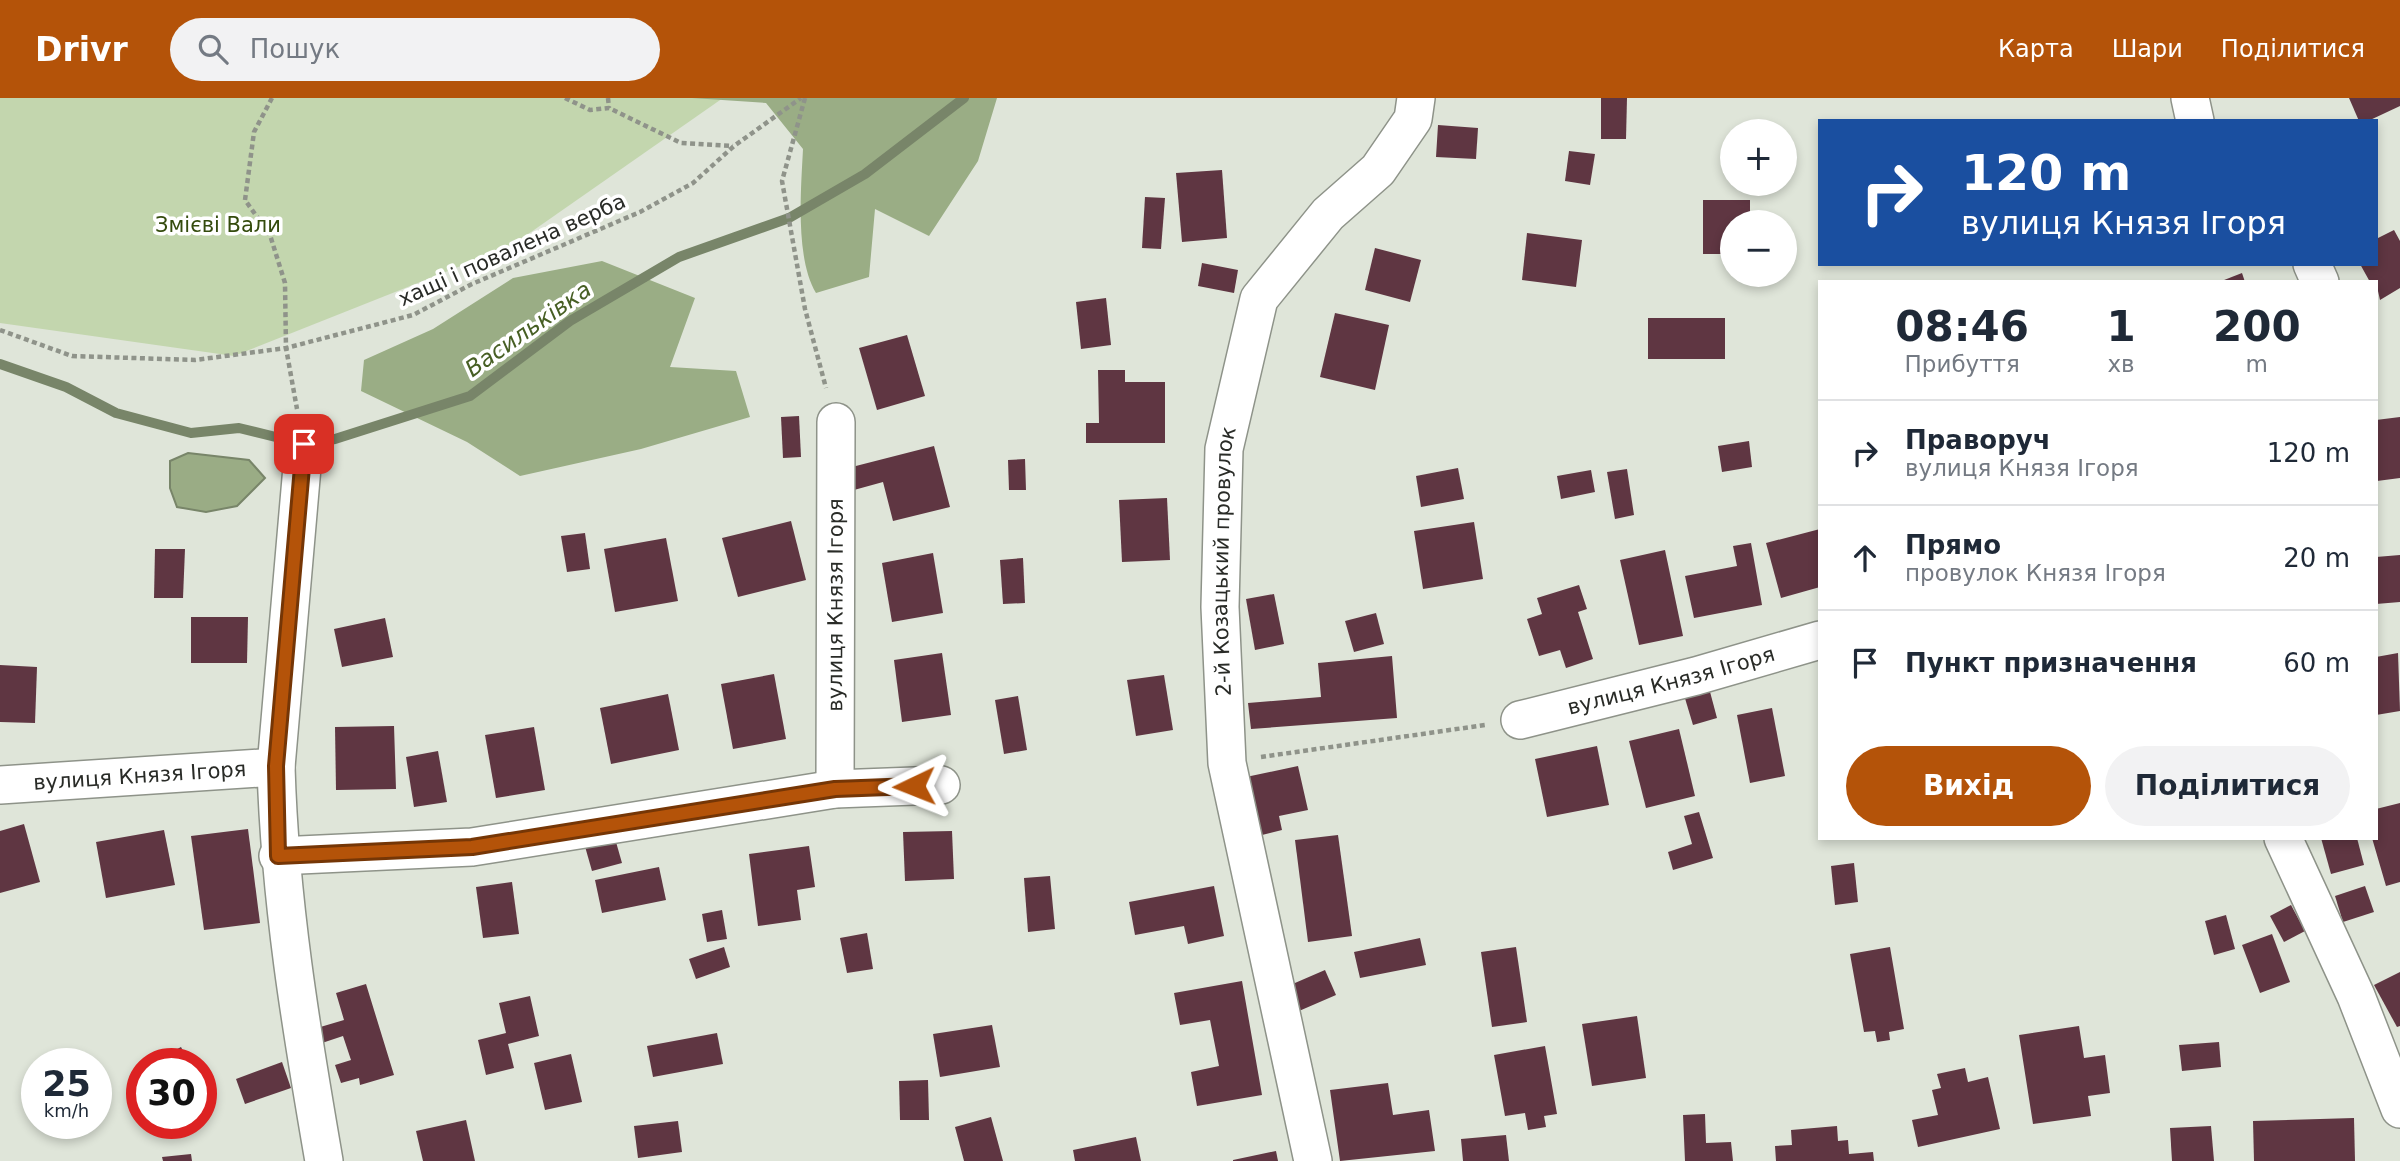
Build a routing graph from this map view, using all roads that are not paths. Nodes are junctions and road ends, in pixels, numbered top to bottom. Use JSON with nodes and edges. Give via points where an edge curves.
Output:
{"nodes":[{"id":1,"x":1416,"y":98,"type":"edge"},
{"id":2,"x":2190,"y":98,"type":"edge"},
{"id":3,"x":2195,"y":119,"type":"edge"},
{"id":4,"x":836,"y":422,"type":"road end"},
{"id":5,"x":304,"y":444,"type":"road end"},
{"id":6,"x":1818,"y":641,"type":"edge"},
{"id":7,"x":1520,"y":720,"type":"road end"},
{"id":8,"x":276,"y":766,"type":"junction"},
{"id":9,"x":0,"y":785,"type":"edge"},
{"id":10,"x":941,"y":785,"type":"dead end"},
{"id":11,"x":835,"y":789,"type":"junction"},
{"id":12,"x":2284,"y":840,"type":"edge"},
{"id":13,"x":278,"y":856,"type":"junction"},
{"id":14,"x":2400,"y":1109,"type":"edge"},
{"id":15,"x":324,"y":1161,"type":"edge"},
{"id":16,"x":1312,"y":1161,"type":"edge"}],
"edges":[{"from":1,"to":16,"type":"street","name":"2-й Козацький провулок","via":[[1413,119],[1378,170],[1328,214],[1259,299],[1224,449],[1220,607],[1227,763]]},
{"from":2,"to":3,"type":"street"},
{"from":4,"to":11,"type":"street","name":"вулиця Князя Ігоря"},
{"from":5,"to":8,"type":"street"},
{"from":6,"to":7,"type":"street","name":"вулиця Князя Ігоря"},
{"from":8,"to":9,"type":"street","name":"вулиця Князя Ігоря"},
{"from":8,"to":13,"type":"street","name":"вулиця Князя Ігоря"},
{"from":10,"to":11,"type":"street"},
{"from":11,"to":13,"type":"street","via":[[472,847]]},
{"from":12,"to":14,"type":"street","via":[[2356,996]]},
{"from":13,"to":15,"type":"street","name":"вулиця Князя Ігоря","via":[[294,988]]}]}
